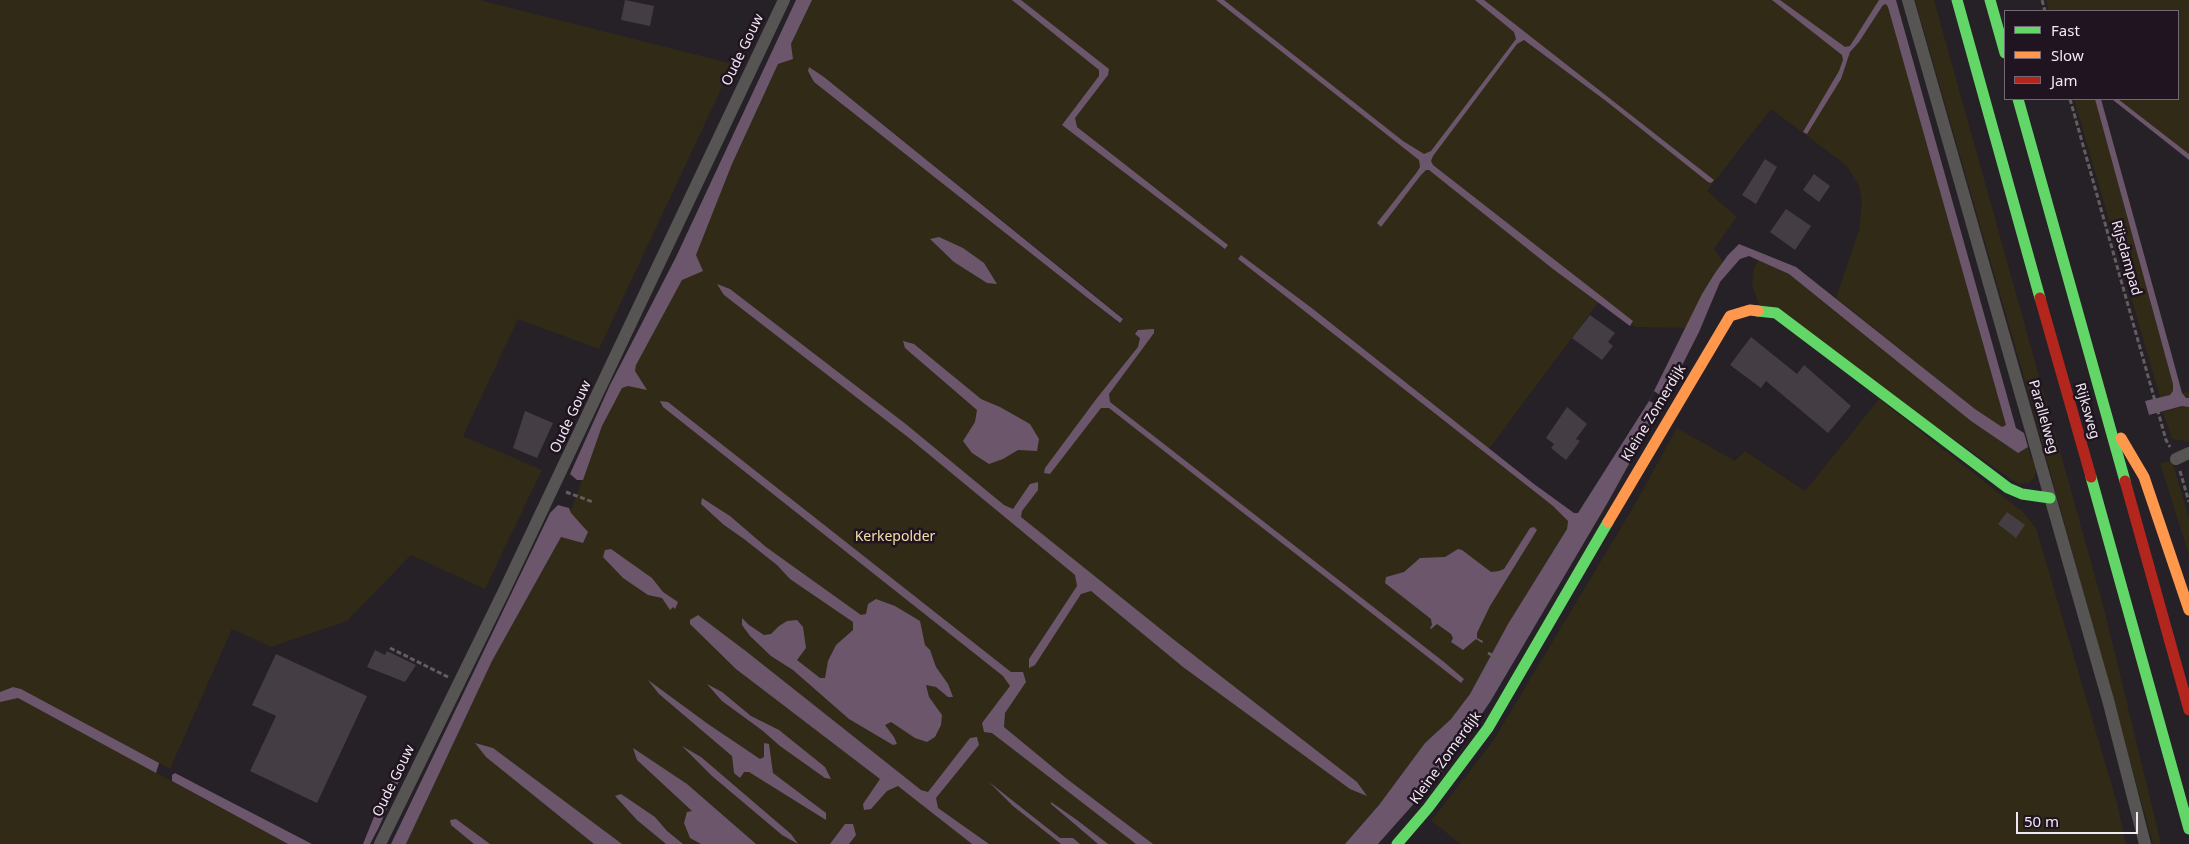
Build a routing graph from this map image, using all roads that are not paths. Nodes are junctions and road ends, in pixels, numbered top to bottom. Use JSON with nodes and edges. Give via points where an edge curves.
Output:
{"nodes":[{"id":1,"x":784,"y":0,"type":"edge"},
{"id":2,"x":1908,"y":0,"type":"edge"},
{"id":3,"x":1957,"y":0,"type":"edge"},
{"id":4,"x":1990,"y":0,"type":"edge"},
{"id":5,"x":2004,"y":49,"type":"edge"},
{"id":6,"x":2018,"y":100,"type":"edge"},
{"id":7,"x":2106,"y":414,"type":"junction"},
{"id":8,"x":2189,"y":452,"type":"edge"},
{"id":9,"x":2176,"y":459,"type":"dead end"},
{"id":10,"x":2050,"y":498,"type":"junction"},
{"id":11,"x":2189,"y":610,"type":"edge"},
{"id":12,"x":2189,"y":710,"type":"edge"},
{"id":13,"x":2189,"y":829,"type":"edge"},
{"id":14,"x":380,"y":844,"type":"edge"},
{"id":15,"x":1397,"y":844,"type":"edge"},
{"id":16,"x":2145,"y":844,"type":"edge"}],
"edges":[{"from":1,"to":14,"type":"street","name":"Oude Gouw","via":[[509,582]]},
{"from":2,"to":10,"type":"street","name":"Parallelweg"},
{"from":3,"to":13,"type":"main road","name":"Rijksweg"},
{"from":4,"to":5,"type":"main road"},
{"from":6,"to":7,"type":"main road","name":"Rijksweg"},
{"from":7,"to":11,"type":"main road","via":[[2144,477]]},
{"from":7,"to":12,"type":"main road","name":"Rijksweg"},
{"from":8,"to":9,"type":"street"},
{"from":10,"to":15,"type":"main road","name":"Kleine Zomerdijk","via":[[2022,494],[2008,488],[1776,313],[1750,310],[1730,316],[1488,728]]},
{"from":10,"to":16,"type":"street","name":"Parallelweg"}]}
